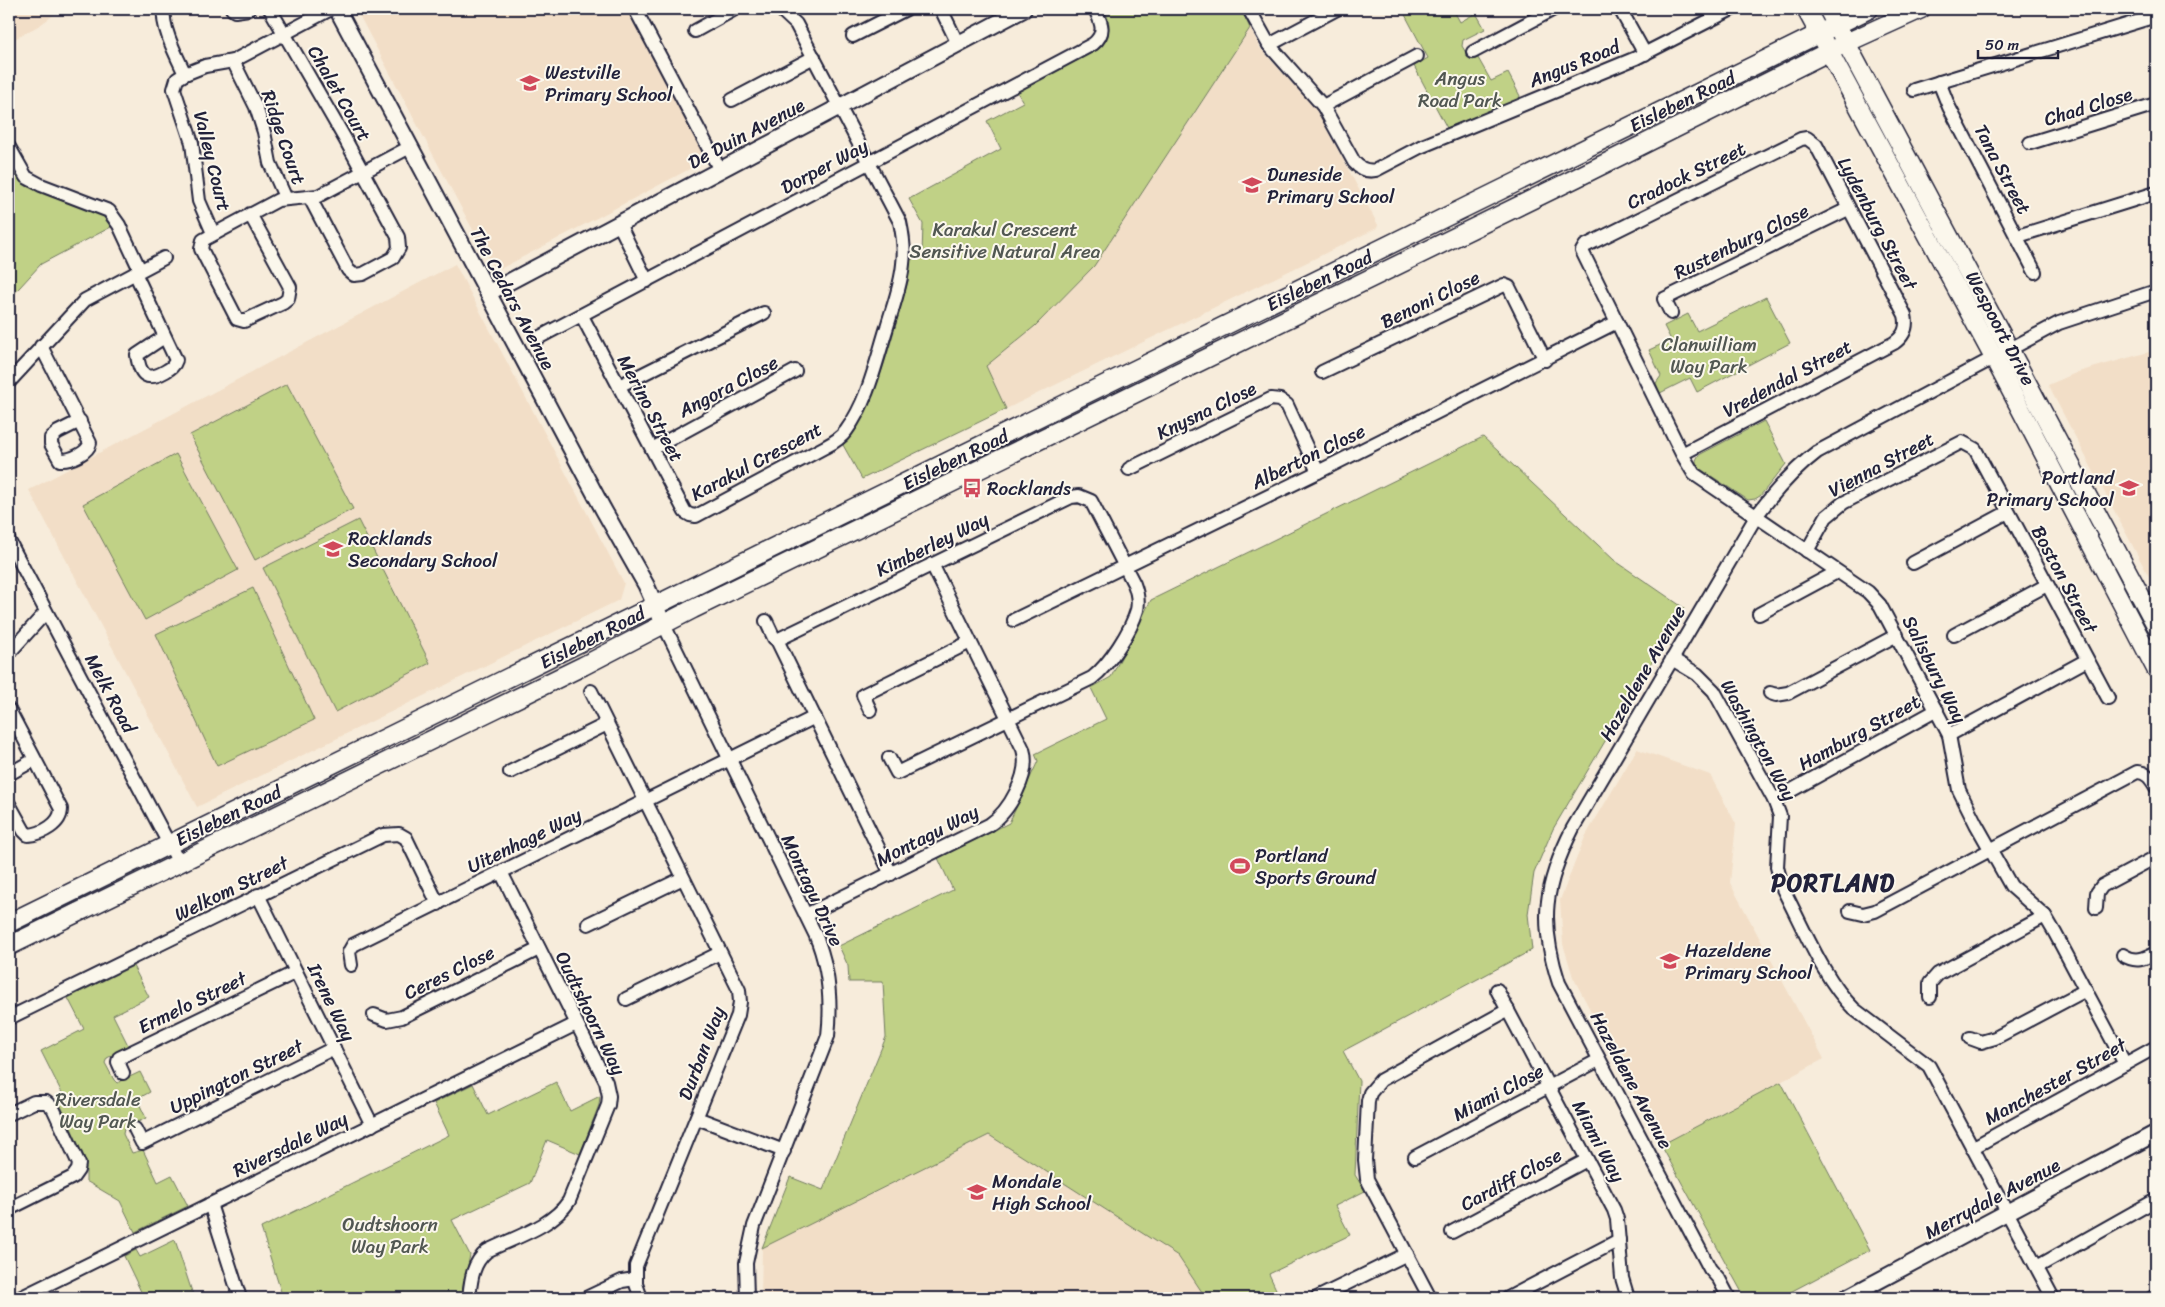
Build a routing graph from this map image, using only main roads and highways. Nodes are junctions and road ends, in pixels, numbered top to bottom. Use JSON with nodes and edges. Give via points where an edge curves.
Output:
{"nodes":[{"id":1,"x":1806,"y":9,"type":"edge"},
{"id":2,"x":1869,"y":9,"type":"edge"},
{"id":3,"x":1921,"y":9,"type":"edge"},
{"id":4,"x":1832,"y":17,"type":"edge"},
{"id":5,"x":1819,"y":33,"type":"junction"},
{"id":6,"x":1846,"y":43,"type":"junction"},
{"id":7,"x":1829,"y":52,"type":"junction"},
{"id":8,"x":2156,"y":625,"type":"edge"},
{"id":9,"x":2156,"y":669,"type":"edge"},
{"id":10,"x":9,"y":923,"type":"edge"},
{"id":11,"x":9,"y":946,"type":"edge"}],
"edges":[{"from":1,"to":5,"type":"main road","name":"Wespoort Drive"},
{"from":2,"to":4,"type":"main road","name":"Eisleben Road"},
{"from":3,"to":6,"type":"main road","name":"Eisleben Road"},
{"from":4,"to":5,"type":"main road","name":"Eisleben Road"},
{"from":4,"to":6,"type":"main road","name":"Wespoort Drive"},
{"from":5,"to":7,"type":"main road","name":"Wespoort Drive"},
{"from":5,"to":10,"type":"main road","name":"Eisleben Road"},
{"from":6,"to":7,"type":"main road","name":"Eisleben Road"},
{"from":6,"to":8,"type":"main road","name":"Wespoort Drive"},
{"from":7,"to":9,"type":"main road","name":"Wespoort Drive"},
{"from":7,"to":11,"type":"main road","name":"Eisleben Road"}]}
